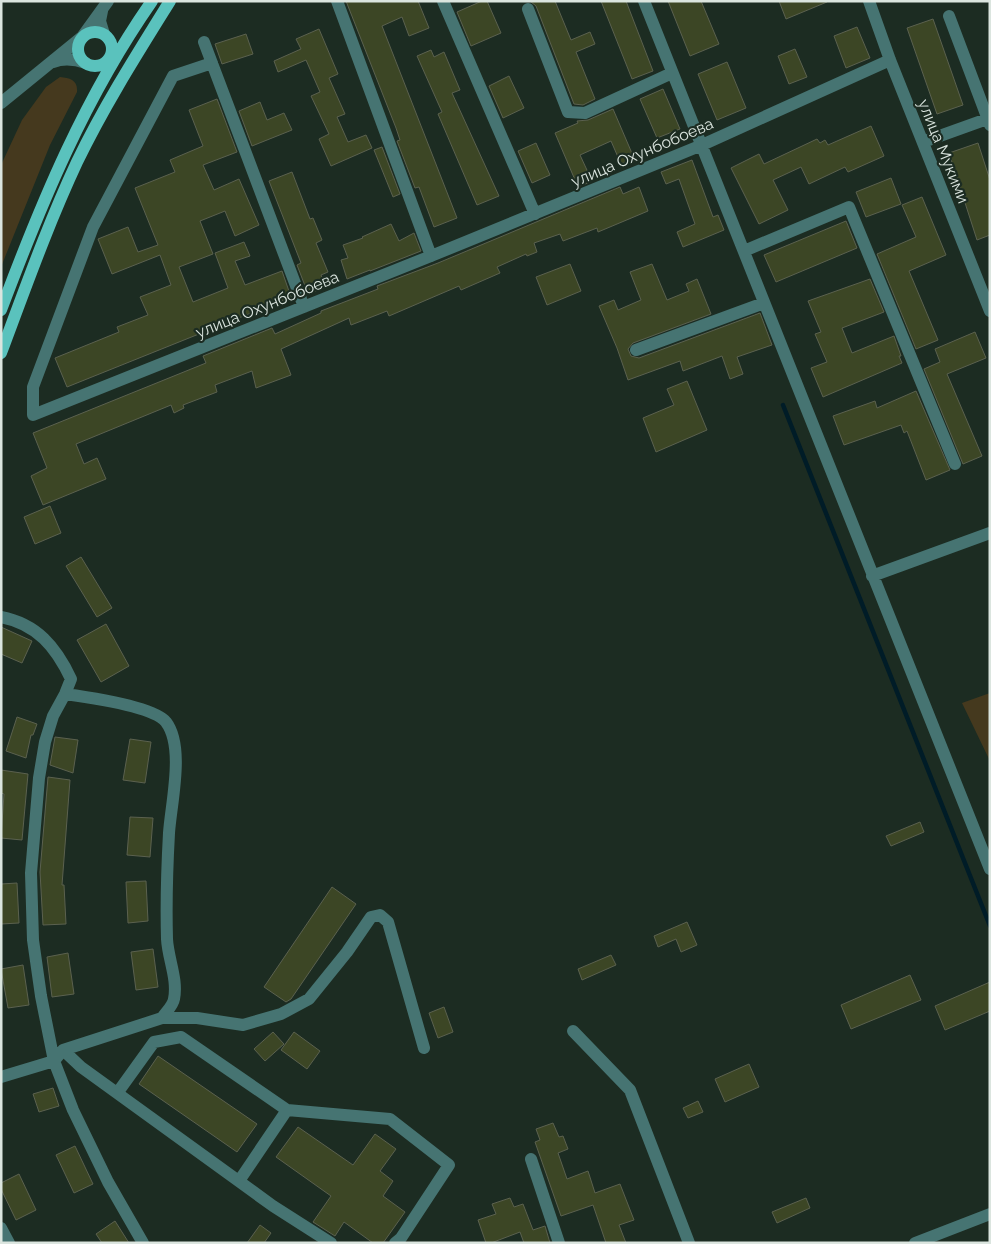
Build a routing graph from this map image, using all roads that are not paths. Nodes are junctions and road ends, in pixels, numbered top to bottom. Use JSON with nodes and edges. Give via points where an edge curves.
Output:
{"nodes":[{"id":1,"x":152,"y":1,"type":"edge"},
{"id":2,"x":170,"y":1,"type":"edge"},
{"id":3,"x":337,"y":1,"type":"edge"},
{"id":4,"x":444,"y":1,"type":"edge"},
{"id":5,"x":644,"y":1,"type":"edge"},
{"id":6,"x":869,"y":1,"type":"edge"},
{"id":7,"x":106,"y":4,"type":"edge"},
{"id":8,"x":528,"y":9,"type":"dead end"},
{"id":9,"x":949,"y":16,"type":"dead end"},
{"id":10,"x":104,"y":34,"type":"junction"},
{"id":11,"x":128,"y":35,"type":"junction"},
{"id":12,"x":82,"y":37,"type":"junction"},
{"id":13,"x":204,"y":42,"type":"dead end"},
{"id":14,"x":141,"y":46,"type":"junction"},
{"id":15,"x":109,"y":58,"type":"junction"},
{"id":16,"x":890,"y":60,"type":"junction"},
{"id":17,"x":86,"y":63,"type":"junction"},
{"id":18,"x":212,"y":63,"type":"junction"},
{"id":19,"x":48,"y":64,"type":"junction"},
{"id":20,"x":672,"y":73,"type":"junction"},
{"id":21,"x":98,"y":88,"type":"junction"},
{"id":22,"x":114,"y":92,"type":"junction"},
{"id":23,"x":1,"y":103,"type":"edge"},
{"id":24,"x":989,"y":120,"type":"edge"},
{"id":25,"x":923,"y":142,"type":"junction"},
{"id":26,"x":702,"y":145,"type":"junction"},
{"id":27,"x":535,"y":214,"type":"junction"},
{"id":28,"x":744,"y":251,"type":"junction"},
{"id":29,"x":431,"y":256,"type":"junction"},
{"id":30,"x":764,"y":303,"type":"junction"},
{"id":31,"x":304,"y":307,"type":"junction"},
{"id":32,"x":1,"y":310,"type":"edge"},
{"id":33,"x":990,"y":311,"type":"edge"},
{"id":34,"x":636,"y":350,"type":"dead end"},
{"id":35,"x":1,"y":353,"type":"edge"},
{"id":36,"x":955,"y":464,"type":"dead end"},
{"id":37,"x":990,"y":533,"type":"edge"},
{"id":38,"x":872,"y":576,"type":"junction"},
{"id":39,"x":1,"y":617,"type":"edge"},
{"id":40,"x":65,"y":694,"type":"junction"},
{"id":41,"x":990,"y":868,"type":"edge"},
{"id":42,"x":162,"y":1018,"type":"junction"},
{"id":43,"x":573,"y":1031,"type":"dead end"},
{"id":44,"x":424,"y":1048,"type":"dead end"},
{"id":45,"x":63,"y":1050,"type":"junction"},
{"id":46,"x":54,"y":1061,"type":"junction"},
{"id":47,"x":1,"y":1077,"type":"edge"},
{"id":48,"x":118,"y":1092,"type":"junction"},
{"id":49,"x":287,"y":1110,"type":"junction"},
{"id":50,"x":531,"y":1159,"type":"dead end"},
{"id":51,"x":239,"y":1181,"type":"junction"},
{"id":52,"x":990,"y":1214,"type":"edge"},
{"id":53,"x":1,"y":1228,"type":"edge"},
{"id":54,"x":9,"y":1243,"type":"edge"},
{"id":55,"x":143,"y":1243,"type":"edge"},
{"id":56,"x":330,"y":1243,"type":"edge"},
{"id":57,"x":395,"y":1243,"type":"edge"},
{"id":58,"x":559,"y":1243,"type":"edge"},
{"id":59,"x":689,"y":1243,"type":"edge"},
{"id":60,"x":916,"y":1243,"type":"edge"}],
"edges":[{"from":1,"to":11,"type":"main road"},
{"from":2,"to":14,"type":"main road"},
{"from":3,"to":29,"type":"street"},
{"from":4,"to":27,"type":"street"},
{"from":5,"to":20,"type":"street"},
{"from":6,"to":16,"type":"street","name":"улица Мукими"},
{"from":7,"to":10,"type":"street","via":[[100,21]]},
{"from":7,"to":12,"type":"street"},
{"from":8,"to":20,"type":"street","via":[[568,112],[585,113]]},
{"from":9,"to":24,"type":"street"},
{"from":10,"to":11,"type":"main road","via":[[116,38]]},
{"from":10,"to":12,"type":"main road","via":[[93,32]]},
{"from":10,"to":15,"type":"main road","via":[[111,44]]},
{"from":11,"to":15,"type":"main road"},
{"from":12,"to":17,"type":"main road","via":[[78,51]]},
{"from":12,"to":19,"type":"street"},
{"from":13,"to":18,"type":"street"},
{"from":14,"to":15,"type":"main road"},
{"from":14,"to":22,"type":"main road"},
{"from":15,"to":17,"type":"main road","via":[[97,66]]},
{"from":15,"to":21,"type":"main road"},
{"from":15,"to":22,"type":"main road"},
{"from":16,"to":25,"type":"street","name":"улица Мукими"},
{"from":16,"to":26,"type":"street","name":"улица Охунбобоева"},
{"from":17,"to":19,"type":"street","via":[[64,59]]},
{"from":17,"to":21,"type":"main road","via":[[97,77]]},
{"from":18,"to":31,"type":"street"},
{"from":18,"to":31,"type":"street","name":"улица Охунбобоева","via":[[173,76],[92,227],[32,387],[33,415]]},
{"from":19,"to":23,"type":"street"},
{"from":20,"to":26,"type":"street"},
{"from":21,"to":32,"type":"main road","via":[[45,197]]},
{"from":22,"to":35,"type":"main road","via":[[58,205]]},
{"from":24,"to":25,"type":"street"},
{"from":25,"to":33,"type":"street","name":"улица Мукими"},
{"from":26,"to":27,"type":"street","name":"улица Охунбобоева"},
{"from":26,"to":28,"type":"street"},
{"from":27,"to":29,"type":"street","name":"улица Охунбобоева"},
{"from":28,"to":30,"type":"street"},
{"from":28,"to":36,"type":"street","via":[[849,207]]},
{"from":29,"to":31,"type":"street","name":"улица Охунбобоева"},
{"from":30,"to":34,"type":"street"},
{"from":30,"to":38,"type":"street"},
{"from":37,"to":38,"type":"street"},
{"from":38,"to":41,"type":"street"},
{"from":39,"to":40,"type":"street","via":[[18,620],[40,633],[71,679]]},
{"from":40,"to":42,"type":"street","via":[[156,714],[174,738],[176,763],[166,881],[174,1001]]},
{"from":40,"to":46,"type":"street","via":[[45,742],[31,873],[33,940]]},
{"from":42,"to":44,"type":"street","via":[[197,1018],[243,1025],[281,1014],[309,999],[371,917],[380,915],[388,922]]},
{"from":42,"to":45,"type":"street"},
{"from":43,"to":59,"type":"street","via":[[630,1090]]},
{"from":45,"to":46,"type":"street"},
{"from":45,"to":48,"type":"street"},
{"from":46,"to":47,"type":"street"},
{"from":46,"to":55,"type":"street","via":[[73,1110],[108,1182]]},
{"from":48,"to":49,"type":"street","via":[[154,1042],[181,1037]]},
{"from":48,"to":51,"type":"street"},
{"from":49,"to":51,"type":"street"},
{"from":49,"to":57,"type":"street","via":[[390,1119],[449,1165]]},
{"from":50,"to":58,"type":"street"},
{"from":51,"to":56,"type":"street"},
{"from":52,"to":60,"type":"street"},
{"from":53,"to":54,"type":"street"}]}
